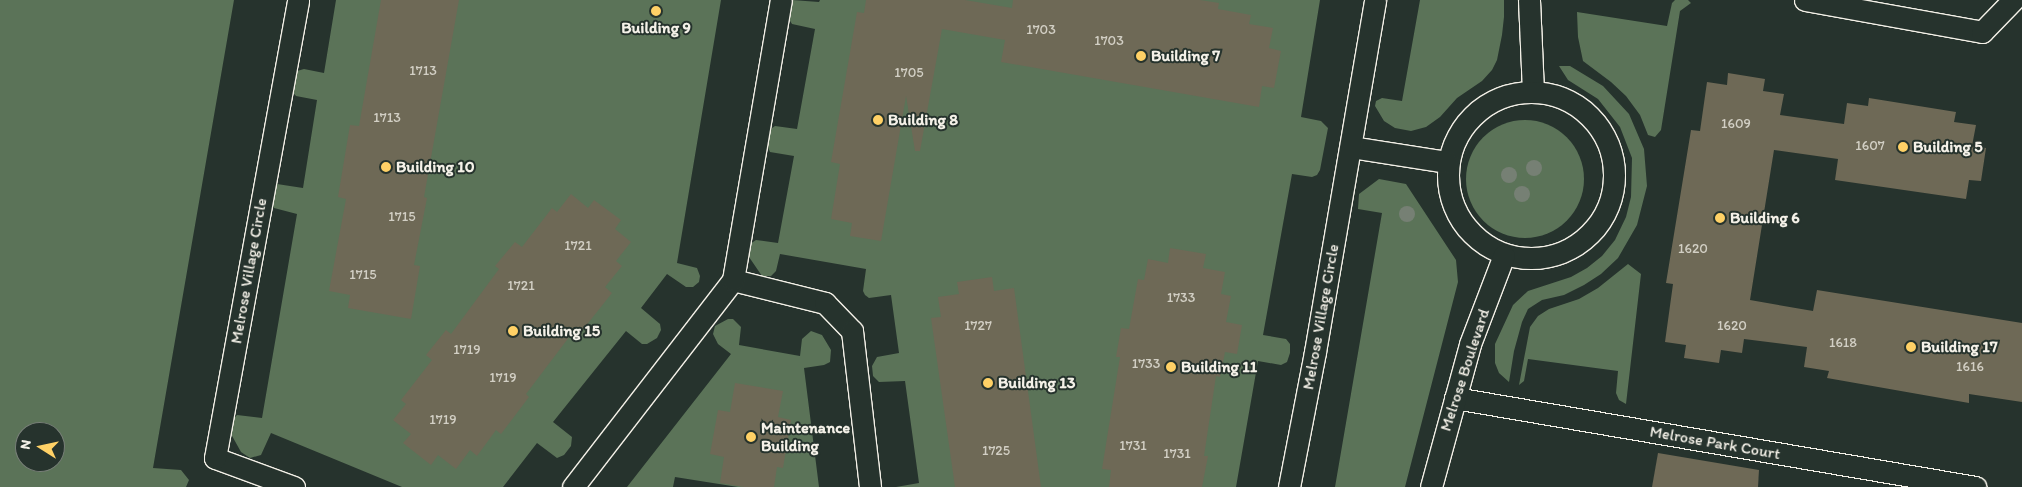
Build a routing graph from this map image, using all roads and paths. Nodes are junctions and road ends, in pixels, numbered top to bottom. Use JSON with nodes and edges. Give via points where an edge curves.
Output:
{"nodes":[{"id":1,"x":298,"y":0,"type":"edge"},
{"id":2,"x":781,"y":0,"type":"edge"},
{"id":3,"x":1375,"y":0,"type":"edge"},
{"id":4,"x":1529,"y":0,"type":"edge"},
{"id":5,"x":1806,"y":0,"type":"edge"},
{"id":6,"x":2013,"y":0,"type":"edge"},
{"id":7,"x":1533,"y":90,"type":"junction"},
{"id":8,"x":1351,"y":147,"type":"junction"},
{"id":9,"x":1447,"y":162,"type":"junction"},
{"id":10,"x":1504,"y":255,"type":"junction"},
{"id":11,"x":733,"y":280,"type":"junction"},
{"id":12,"x":1455,"y":398,"type":"junction"},
{"id":13,"x":294,"y":487,"type":"edge"},
{"id":14,"x":573,"y":487,"type":"edge"},
{"id":15,"x":870,"y":487,"type":"edge"},
{"id":16,"x":1289,"y":487,"type":"edge"},
{"id":17,"x":1431,"y":487,"type":"edge"},
{"id":18,"x":1975,"y":487,"type":"edge"}],
"edges":[{"from":1,"to":13,"type":"lane","name":"Melrose Village Circle","via":[[215,458]]},
{"from":2,"to":11,"type":"lane"},
{"from":3,"to":8,"type":"lane","name":"Melrose Village Circle"},
{"from":4,"to":7,"type":"lane"},
{"from":5,"to":6,"type":"lane","via":[[1982,32]]},
{"from":7,"to":9,"type":"lane","via":[[1509,93],[1486,103],[1468,118],[1454,139]]},
{"from":7,"to":10,"type":"lane","via":[[1561,96],[1586,111],[1604,133],[1614,161],[1613,189],[1604,216],[1585,239],[1560,254],[1532,259]]},
{"from":8,"to":9,"type":"lane"},
{"from":8,"to":16,"type":"lane","name":"Melrose Village Circle"},
{"from":9,"to":10,"type":"lane","via":[[1448,191],[1459,218],[1478,240]]},
{"from":10,"to":12,"type":"lane","name":"Melrose Boulevard","via":[[1470,344]]},
{"from":11,"to":14,"type":"lane"},
{"from":11,"to":15,"type":"lane","via":[[825,303],[852,331]]},
{"from":12,"to":17,"type":"lane","name":"Melrose Boulevard"},
{"from":12,"to":18,"type":"lane","name":"Melrose Park Court"}]}
